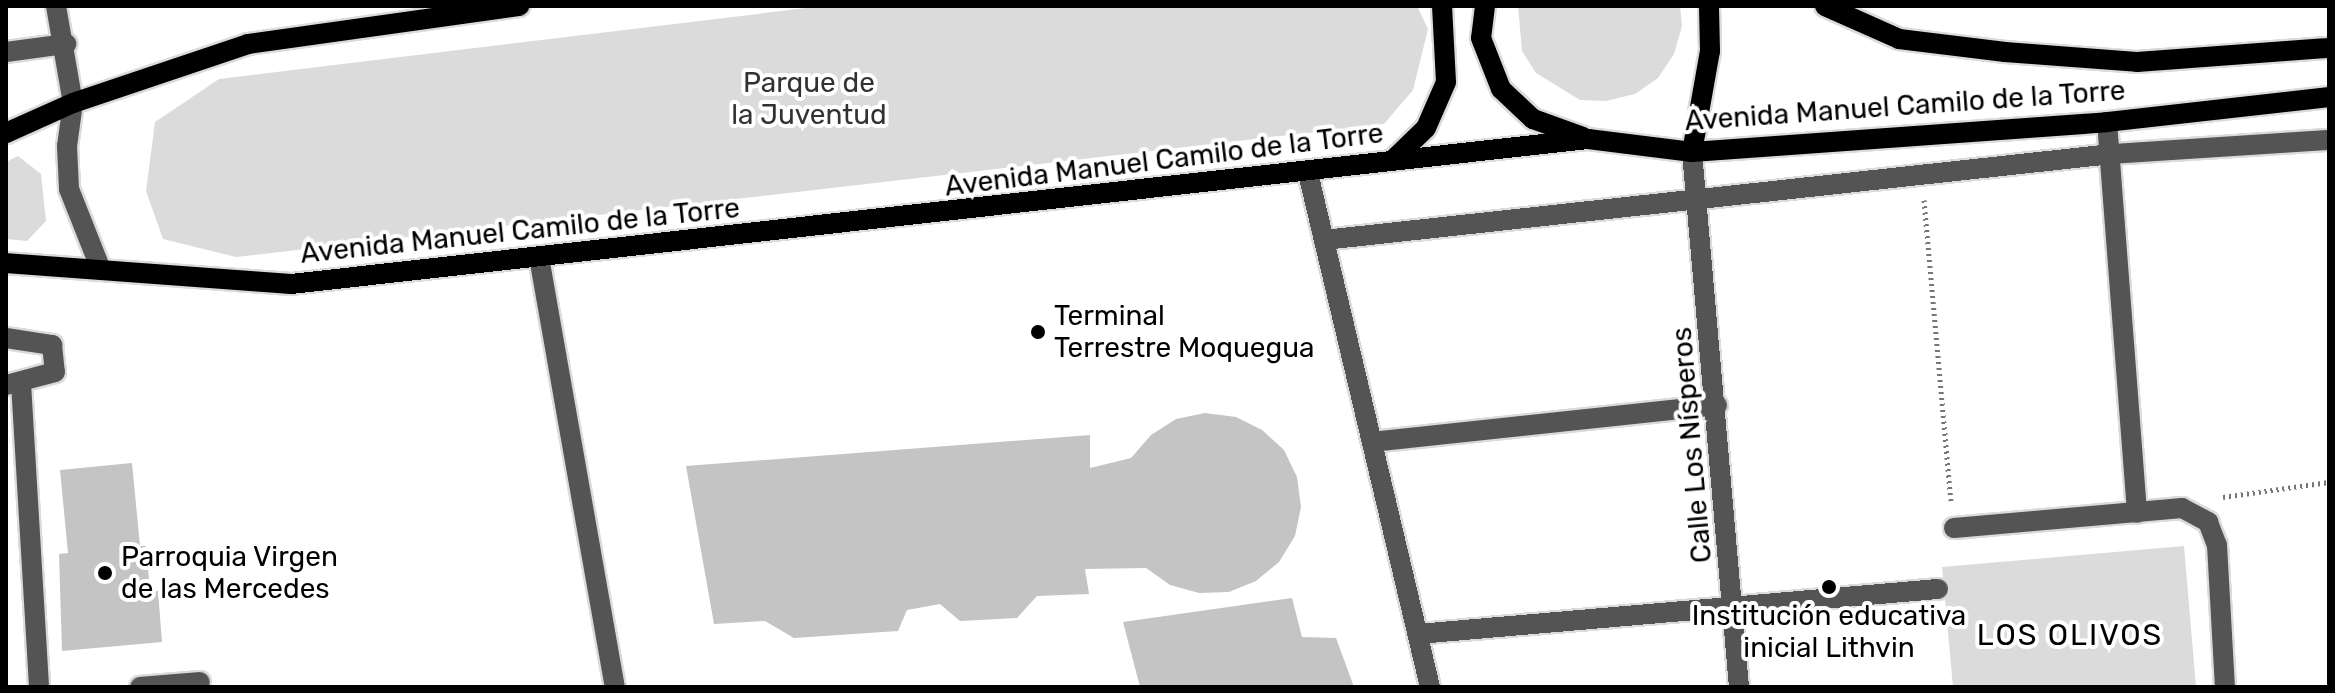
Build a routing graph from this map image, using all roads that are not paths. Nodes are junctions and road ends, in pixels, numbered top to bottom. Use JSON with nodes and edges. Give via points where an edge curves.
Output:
{"nodes":[{"id":1,"x":56,"y":6,"type":"edge"},
{"id":2,"x":519,"y":6,"type":"edge"},
{"id":3,"x":1442,"y":6,"type":"edge"},
{"id":4,"x":1485,"y":6,"type":"edge"},
{"id":5,"x":1709,"y":6,"type":"edge"},
{"id":6,"x":1825,"y":6,"type":"edge"},
{"id":7,"x":66,"y":44,"type":"junction"},
{"id":8,"x":2329,"y":48,"type":"edge"},
{"id":9,"x":6,"y":52,"type":"edge"},
{"id":10,"x":2329,"y":97,"type":"edge"},
{"id":11,"x":73,"y":103,"type":"junction"},
{"id":12,"x":2107,"y":122,"type":"junction"},
{"id":13,"x":6,"y":133,"type":"edge"},
{"id":14,"x":1588,"y":139,"type":"junction"},
{"id":15,"x":2329,"y":140,"type":"edge"},
{"id":16,"x":1692,"y":152,"type":"junction"},
{"id":17,"x":2112,"y":154,"type":"junction"},
{"id":18,"x":1392,"y":161,"type":"junction"},
{"id":19,"x":1308,"y":173,"type":"junction"},
{"id":20,"x":1699,"y":199,"type":"junction"},
{"id":21,"x":1324,"y":240,"type":"junction"},
{"id":22,"x":539,"y":257,"type":"junction"},
{"id":23,"x":6,"y":263,"type":"edge"},
{"id":24,"x":101,"y":270,"type":"junction"},
{"id":25,"x":6,"y":338,"type":"edge"},
{"id":26,"x":14,"y":384,"type":"edge"},
{"id":27,"x":1717,"y":405,"type":"junction"},
{"id":28,"x":1372,"y":442,"type":"junction"},
{"id":29,"x":2137,"y":513,"type":"junction"},
{"id":30,"x":1954,"y":528,"type":"road end"},
{"id":31,"x":1938,"y":589,"type":"dead end"},
{"id":32,"x":1734,"y":603,"type":"junction"},
{"id":33,"x":1418,"y":634,"type":"junction"},
{"id":34,"x":200,"y":682,"type":"dead end"},
{"id":35,"x":39,"y":687,"type":"edge"},
{"id":36,"x":140,"y":687,"type":"edge"},
{"id":37,"x":615,"y":687,"type":"edge"},
{"id":38,"x":1430,"y":687,"type":"edge"},
{"id":39,"x":1739,"y":687,"type":"edge"},
{"id":40,"x":2225,"y":687,"type":"edge"}],
"edges":[{"from":1,"to":7,"type":"street"},
{"from":2,"to":11,"type":"main road","via":[[248,44]]},
{"from":3,"to":18,"type":"main road","via":[[1446,82],[1426,128]]},
{"from":4,"to":14,"type":"main road","via":[[1481,38],[1501,89],[1533,119]]},
{"from":5,"to":16,"type":"main road","via":[[1710,51]]},
{"from":6,"to":8,"type":"main road","name":"Avenida Manuel Camilo de la Torre","via":[[1899,39],[2005,52],[2137,62]]},
{"from":7,"to":9,"type":"street"},
{"from":7,"to":11,"type":"street"},
{"from":10,"to":12,"type":"main road","name":"Avenida Manuel Camilo de la Torre"},
{"from":11,"to":13,"type":"main road"},
{"from":11,"to":24,"type":"street","via":[[69,189]]},
{"from":12,"to":16,"type":"main road","name":"Avenida Manuel Camilo de la Torre"},
{"from":12,"to":17,"type":"street"},
{"from":14,"to":16,"type":"main road","name":"Avenida Manuel Camilo de la Torre"},
{"from":14,"to":18,"type":"main road","name":"Avenida Manuel Camilo de la Torre"},
{"from":15,"to":17,"type":"street"},
{"from":16,"to":20,"type":"street","name":"Calle Los Nísperos"},
{"from":17,"to":20,"type":"street"},
{"from":17,"to":29,"type":"street"},
{"from":18,"to":19,"type":"main road","name":"Avenida Manuel Camilo de la Torre"},
{"from":19,"to":21,"type":"street"},
{"from":19,"to":22,"type":"main road","name":"Avenida Manuel Camilo de la Torre"},
{"from":20,"to":21,"type":"street"},
{"from":20,"to":27,"type":"street","name":"Calle Los Nísperos"},
{"from":21,"to":28,"type":"street"},
{"from":22,"to":24,"type":"main road","name":"Avenida Manuel Camilo de la Torre","via":[[291,284]]},
{"from":22,"to":37,"type":"street"},
{"from":23,"to":24,"type":"main road","name":"Avenida Manuel Camilo de la Torre"},
{"from":25,"to":26,"type":"street","via":[[52,345],[55,372]]},
{"from":26,"to":35,"type":"street"},
{"from":27,"to":28,"type":"street"},
{"from":27,"to":32,"type":"street","name":"Calle Los Nísperos"},
{"from":28,"to":33,"type":"street"},
{"from":29,"to":30,"type":"street"},
{"from":29,"to":40,"type":"street","via":[[2182,508],[2208,522],[2217,545]]},
{"from":31,"to":32,"type":"street"},
{"from":32,"to":33,"type":"street"},
{"from":32,"to":39,"type":"street","name":"Calle Los Nísperos"},
{"from":33,"to":38,"type":"street"},
{"from":34,"to":36,"type":"street"}]}
